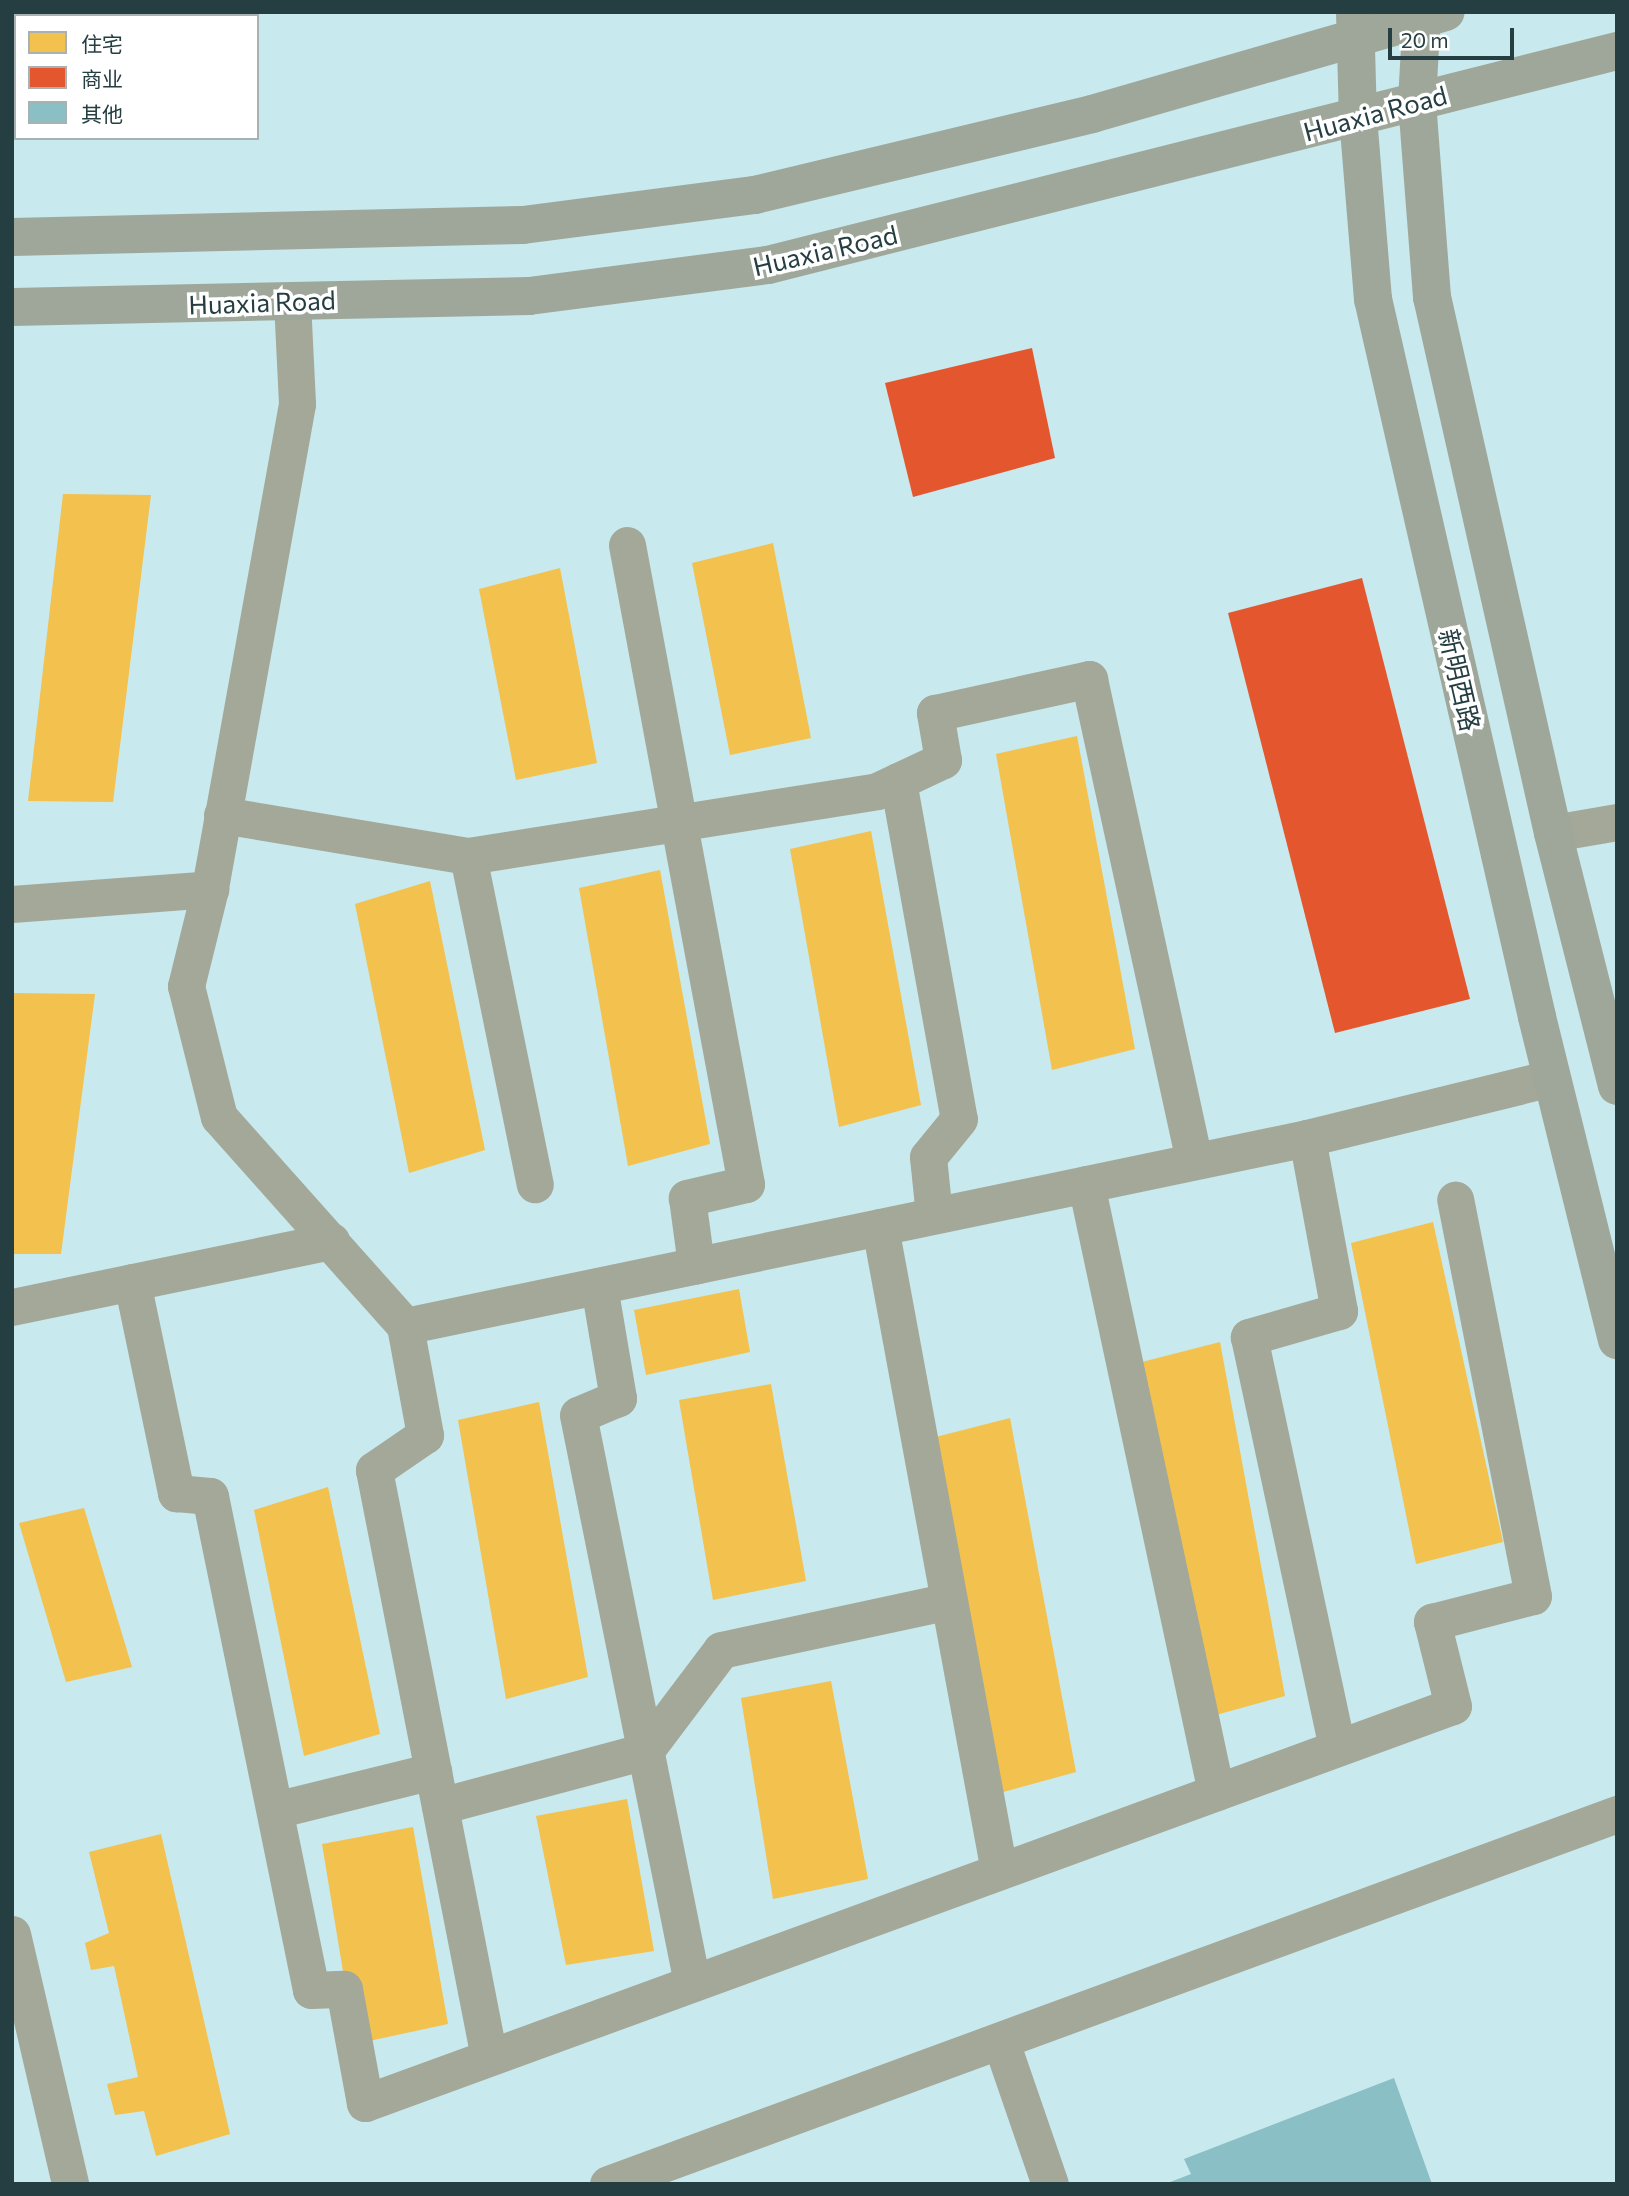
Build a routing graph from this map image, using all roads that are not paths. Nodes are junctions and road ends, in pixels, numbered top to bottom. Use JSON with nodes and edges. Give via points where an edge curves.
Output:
{"nodes":[{"id":1,"x":1430,"y":14,"type":"edge"},
{"id":2,"x":1355,"y":24,"type":"edge"},
{"id":3,"x":1617,"y":51,"type":"edge"},
{"id":4,"x":1417,"y":102,"type":"junction"},
{"id":5,"x":1358,"y":117,"type":"junction"},
{"id":6,"x":12,"y":237,"type":"edge"},
{"id":7,"x":292,"y":300,"type":"junction"},
{"id":8,"x":12,"y":307,"type":"edge"},
{"id":9,"x":627,"y":545,"type":"dead end"},
{"id":10,"x":898,"y":781,"type":"junction"},
{"id":11,"x":222,"y":816,"type":"junction"},
{"id":12,"x":1617,"y":821,"type":"edge"},
{"id":13,"x":1553,"y":832,"type":"junction"},
{"id":14,"x":468,"y":856,"type":"junction"},
{"id":15,"x":210,"y":889,"type":"junction"},
{"id":16,"x":12,"y":904,"type":"edge"},
{"id":17,"x":1551,"y":1078,"type":"junction"},
{"id":18,"x":1617,"y":1086,"type":"edge"},
{"id":19,"x":1307,"y":1138,"type":"junction"},
{"id":20,"x":1194,"y":1161,"type":"junction"},
{"id":21,"x":535,"y":1184,"type":"dead end"},
{"id":22,"x":1086,"y":1184,"type":"junction"},
{"id":23,"x":1455,"y":1200,"type":"dead end"},
{"id":24,"x":934,"y":1215,"type":"junction"},
{"id":25,"x":880,"y":1227,"type":"junction"},
{"id":26,"x":331,"y":1241,"type":"junction"},
{"id":27,"x":696,"y":1265,"type":"junction"},
{"id":28,"x":132,"y":1282,"type":"junction"},
{"id":29,"x":599,"y":1286,"type":"junction"},
{"id":30,"x":12,"y":1307,"type":"edge"},
{"id":31,"x":405,"y":1326,"type":"junction"},
{"id":32,"x":1617,"y":1340,"type":"edge"},
{"id":33,"x":949,"y":1601,"type":"junction"},
{"id":34,"x":1337,"y":1748,"type":"junction"},
{"id":35,"x":645,"y":1751,"type":"junction"},
{"id":36,"x":436,"y":1788,"type":"junction"},
{"id":37,"x":1216,"y":1792,"type":"junction"},
{"id":38,"x":275,"y":1810,"type":"junction"},
{"id":39,"x":1617,"y":1814,"type":"edge"},
{"id":40,"x":999,"y":1871,"type":"junction"},
{"id":41,"x":12,"y":1934,"type":"edge"},
{"id":42,"x":692,"y":1983,"type":"junction"},
{"id":43,"x":1001,"y":2042,"type":"junction"},
{"id":44,"x":489,"y":2057,"type":"junction"},
{"id":45,"x":70,"y":2184,"type":"edge"},
{"id":46,"x":608,"y":2184,"type":"edge"},
{"id":47,"x":1050,"y":2184,"type":"edge"}],
"edges":[{"from":1,"to":2,"type":"street"},
{"from":1,"to":4,"type":"street"},
{"from":2,"to":5,"type":"street","name":"新明西路"},
{"from":2,"to":6,"type":"street","via":[[1092,114],[755,195],[523,225]]},
{"from":3,"to":4,"type":"street","name":"Huaxia Road"},
{"from":4,"to":5,"type":"street","name":"Huaxia Road"},
{"from":4,"to":13,"type":"street","via":[[1432,297]]},
{"from":5,"to":7,"type":"street","name":"Huaxia Road","via":[[768,265],[528,296]]},
{"from":5,"to":17,"type":"street","name":"新明西路","via":[[1373,299]]},
{"from":7,"to":8,"type":"street","name":"Huaxia Road"},
{"from":7,"to":11,"type":"street","via":[[297,404]]},
{"from":9,"to":27,"type":"street","via":[[746,1184],[687,1198]]},
{"from":10,"to":14,"type":"street","via":[[877,791]]},
{"from":10,"to":20,"type":"street","via":[[943,760],[935,713],[1089,679]]},
{"from":10,"to":24,"type":"street","via":[[959,1119],[928,1157]]},
{"from":11,"to":14,"type":"street"},
{"from":11,"to":15,"type":"street"},
{"from":12,"to":13,"type":"street"},
{"from":13,"to":18,"type":"street"},
{"from":14,"to":21,"type":"street"},
{"from":15,"to":16,"type":"street"},
{"from":15,"to":26,"type":"street","via":[[186,986],[219,1117]]},
{"from":17,"to":19,"type":"street"},
{"from":17,"to":32,"type":"street","name":"新明西路"},
{"from":19,"to":20,"type":"street"},
{"from":19,"to":34,"type":"street","via":[[1339,1311],[1249,1337]]},
{"from":20,"to":22,"type":"street"},
{"from":22,"to":24,"type":"street"},
{"from":22,"to":37,"type":"street"},
{"from":23,"to":34,"type":"street","via":[[1532,1597],[1432,1622],[1453,1706]]},
{"from":24,"to":25,"type":"street"},
{"from":25,"to":27,"type":"street"},
{"from":25,"to":33,"type":"street"},
{"from":26,"to":28,"type":"street"},
{"from":26,"to":31,"type":"street"},
{"from":27,"to":29,"type":"street"},
{"from":28,"to":30,"type":"street"},
{"from":28,"to":38,"type":"street","via":[[176,1493],[210,1496]]},
{"from":29,"to":31,"type":"street"},
{"from":29,"to":35,"type":"street","via":[[618,1398],[578,1415]]},
{"from":31,"to":36,"type":"street","via":[[425,1435],[374,1470]]},
{"from":33,"to":35,"type":"street","via":[[722,1650]]},
{"from":33,"to":40,"type":"street"},
{"from":34,"to":37,"type":"street"},
{"from":35,"to":36,"type":"street"},
{"from":35,"to":42,"type":"street"},
{"from":36,"to":38,"type":"street"},
{"from":36,"to":44,"type":"street"},
{"from":37,"to":40,"type":"street"},
{"from":38,"to":44,"type":"street","via":[[311,1990],[344,1989],[365,2103]]},
{"from":39,"to":43,"type":"street"},
{"from":40,"to":42,"type":"street"},
{"from":41,"to":45,"type":"street"},
{"from":42,"to":44,"type":"street"},
{"from":43,"to":46,"type":"street"},
{"from":43,"to":47,"type":"street"}]}
